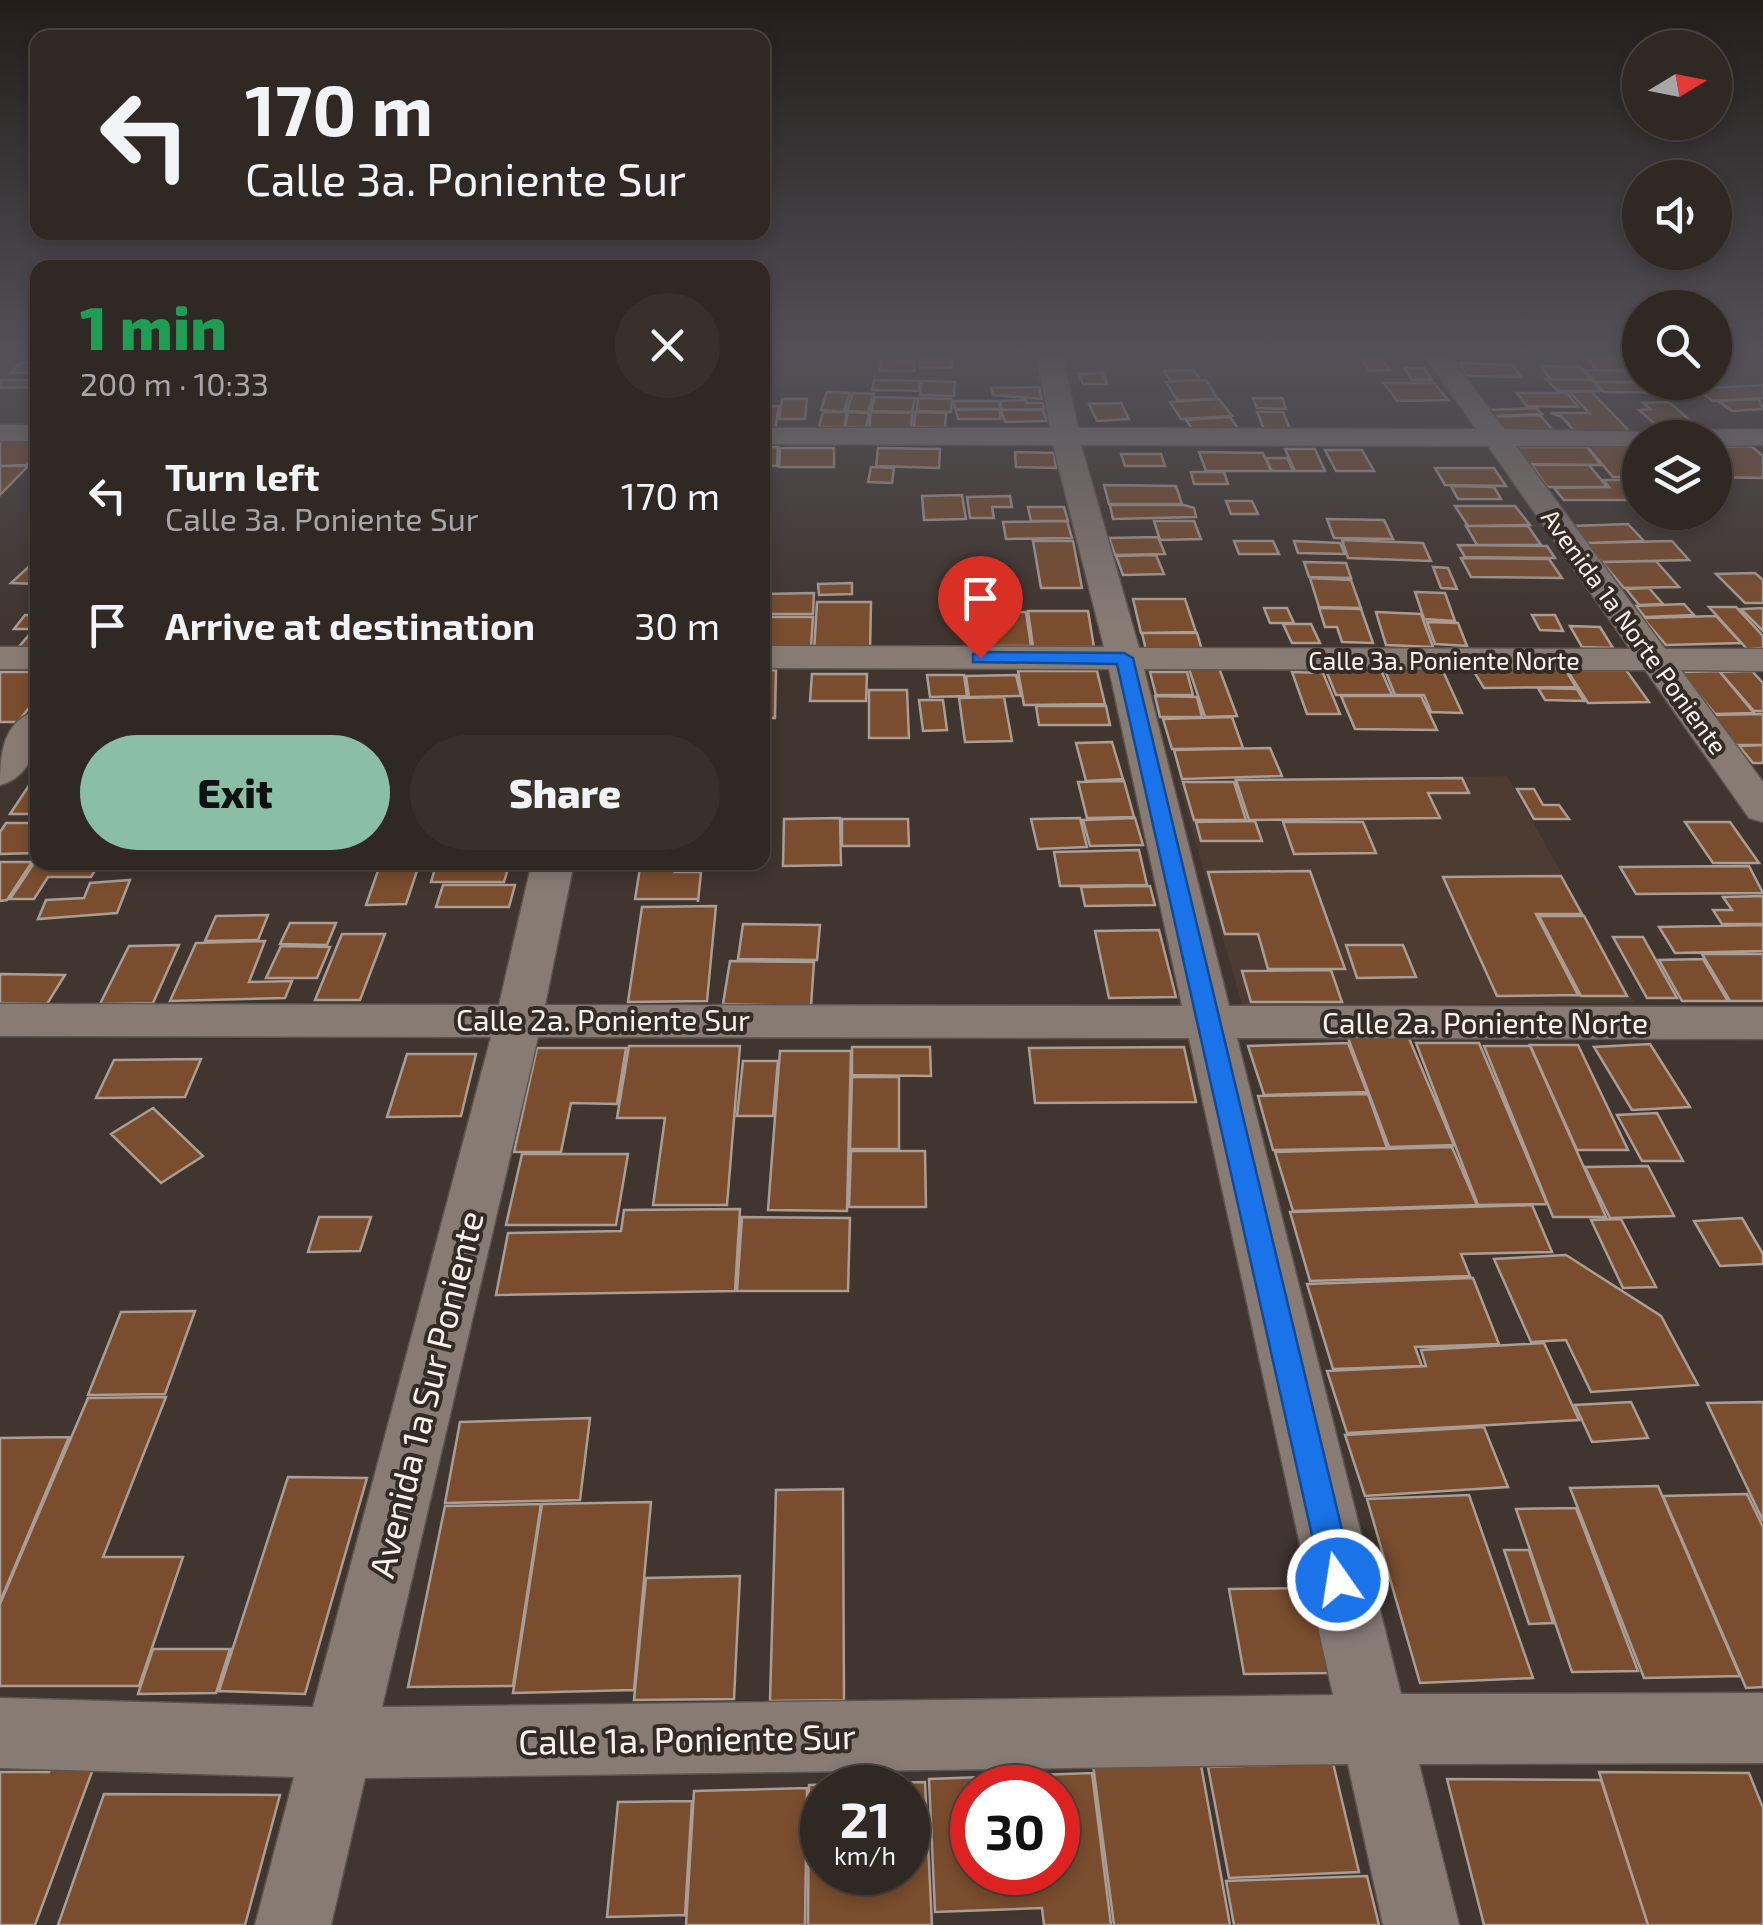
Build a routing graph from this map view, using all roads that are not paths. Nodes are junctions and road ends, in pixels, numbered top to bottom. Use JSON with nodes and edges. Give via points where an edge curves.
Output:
{"nodes":[{"id":1,"x":1067,"y":444,"type":"edge"},
{"id":2,"x":1502,"y":444,"type":"edge"},
{"id":3,"x":770,"y":657,"type":"edge"},
{"id":4,"x":0,"y":658,"type":"edge"},
{"id":5,"x":30,"y":658,"type":"edge"},
{"id":6,"x":1124,"y":658,"type":"junction"},
{"id":7,"x":1763,"y":660,"type":"edge"},
{"id":8,"x":1656,"y":661,"type":"junction"},
{"id":9,"x":30,"y":733,"type":"edge"},
{"id":10,"x":0,"y":773,"type":"edge"},
{"id":11,"x":1763,"y":810,"type":"edge"},
{"id":12,"x":551,"y":870,"type":"edge"},
{"id":13,"x":519,"y":1018,"type":"junction"},
{"id":14,"x":0,"y":1020,"type":"edge"},
{"id":15,"x":1206,"y":1020,"type":"junction"},
{"id":16,"x":1763,"y":1023,"type":"edge"},
{"id":17,"x":1373,"y":1728,"type":"junction"},
{"id":18,"x":1763,"y":1728,"type":"edge"},
{"id":19,"x":0,"y":1734,"type":"edge"},
{"id":20,"x":338,"y":1743,"type":"junction"},
{"id":21,"x":293,"y":1925,"type":"edge"},
{"id":22,"x":1421,"y":1925,"type":"edge"}],
"edges":[{"from":1,"to":6,"type":"street"},
{"from":2,"to":8,"type":"street","name":"Avenida 1a Norte Poniente"},
{"from":3,"to":6,"type":"street","name":"Calle 3a. Poniente Norte"},
{"from":4,"to":5,"type":"street"},
{"from":6,"to":8,"type":"street","name":"Calle 3a. Poniente Norte"},
{"from":6,"to":15,"type":"street"},
{"from":7,"to":8,"type":"street","name":"Calle 3a. Poniente Norte"},
{"from":8,"to":11,"type":"street","name":"Avenida 1a Norte Poniente"},
{"from":9,"to":10,"type":"street"},
{"from":12,"to":13,"type":"street","name":"Avenida 1a Sur Poniente"},
{"from":13,"to":14,"type":"street","name":"Calle 2a. Poniente Sur"},
{"from":13,"to":15,"type":"street","name":"Calle 2a. Poniente Sur"},
{"from":13,"to":20,"type":"street","name":"Avenida 1a Sur Poniente"},
{"from":15,"to":16,"type":"street","name":"Calle 2a. Poniente Norte"},
{"from":15,"to":17,"type":"street"},
{"from":17,"to":18,"type":"street","name":"Calle 1a. Poniente Sur"},
{"from":17,"to":20,"type":"street","name":"Calle 1a. Poniente Sur"},
{"from":17,"to":22,"type":"street"},
{"from":19,"to":20,"type":"street","name":"Calle 1a. Poniente Sur"},
{"from":20,"to":21,"type":"street","name":"Avenida 1a Sur Poniente"}]}
